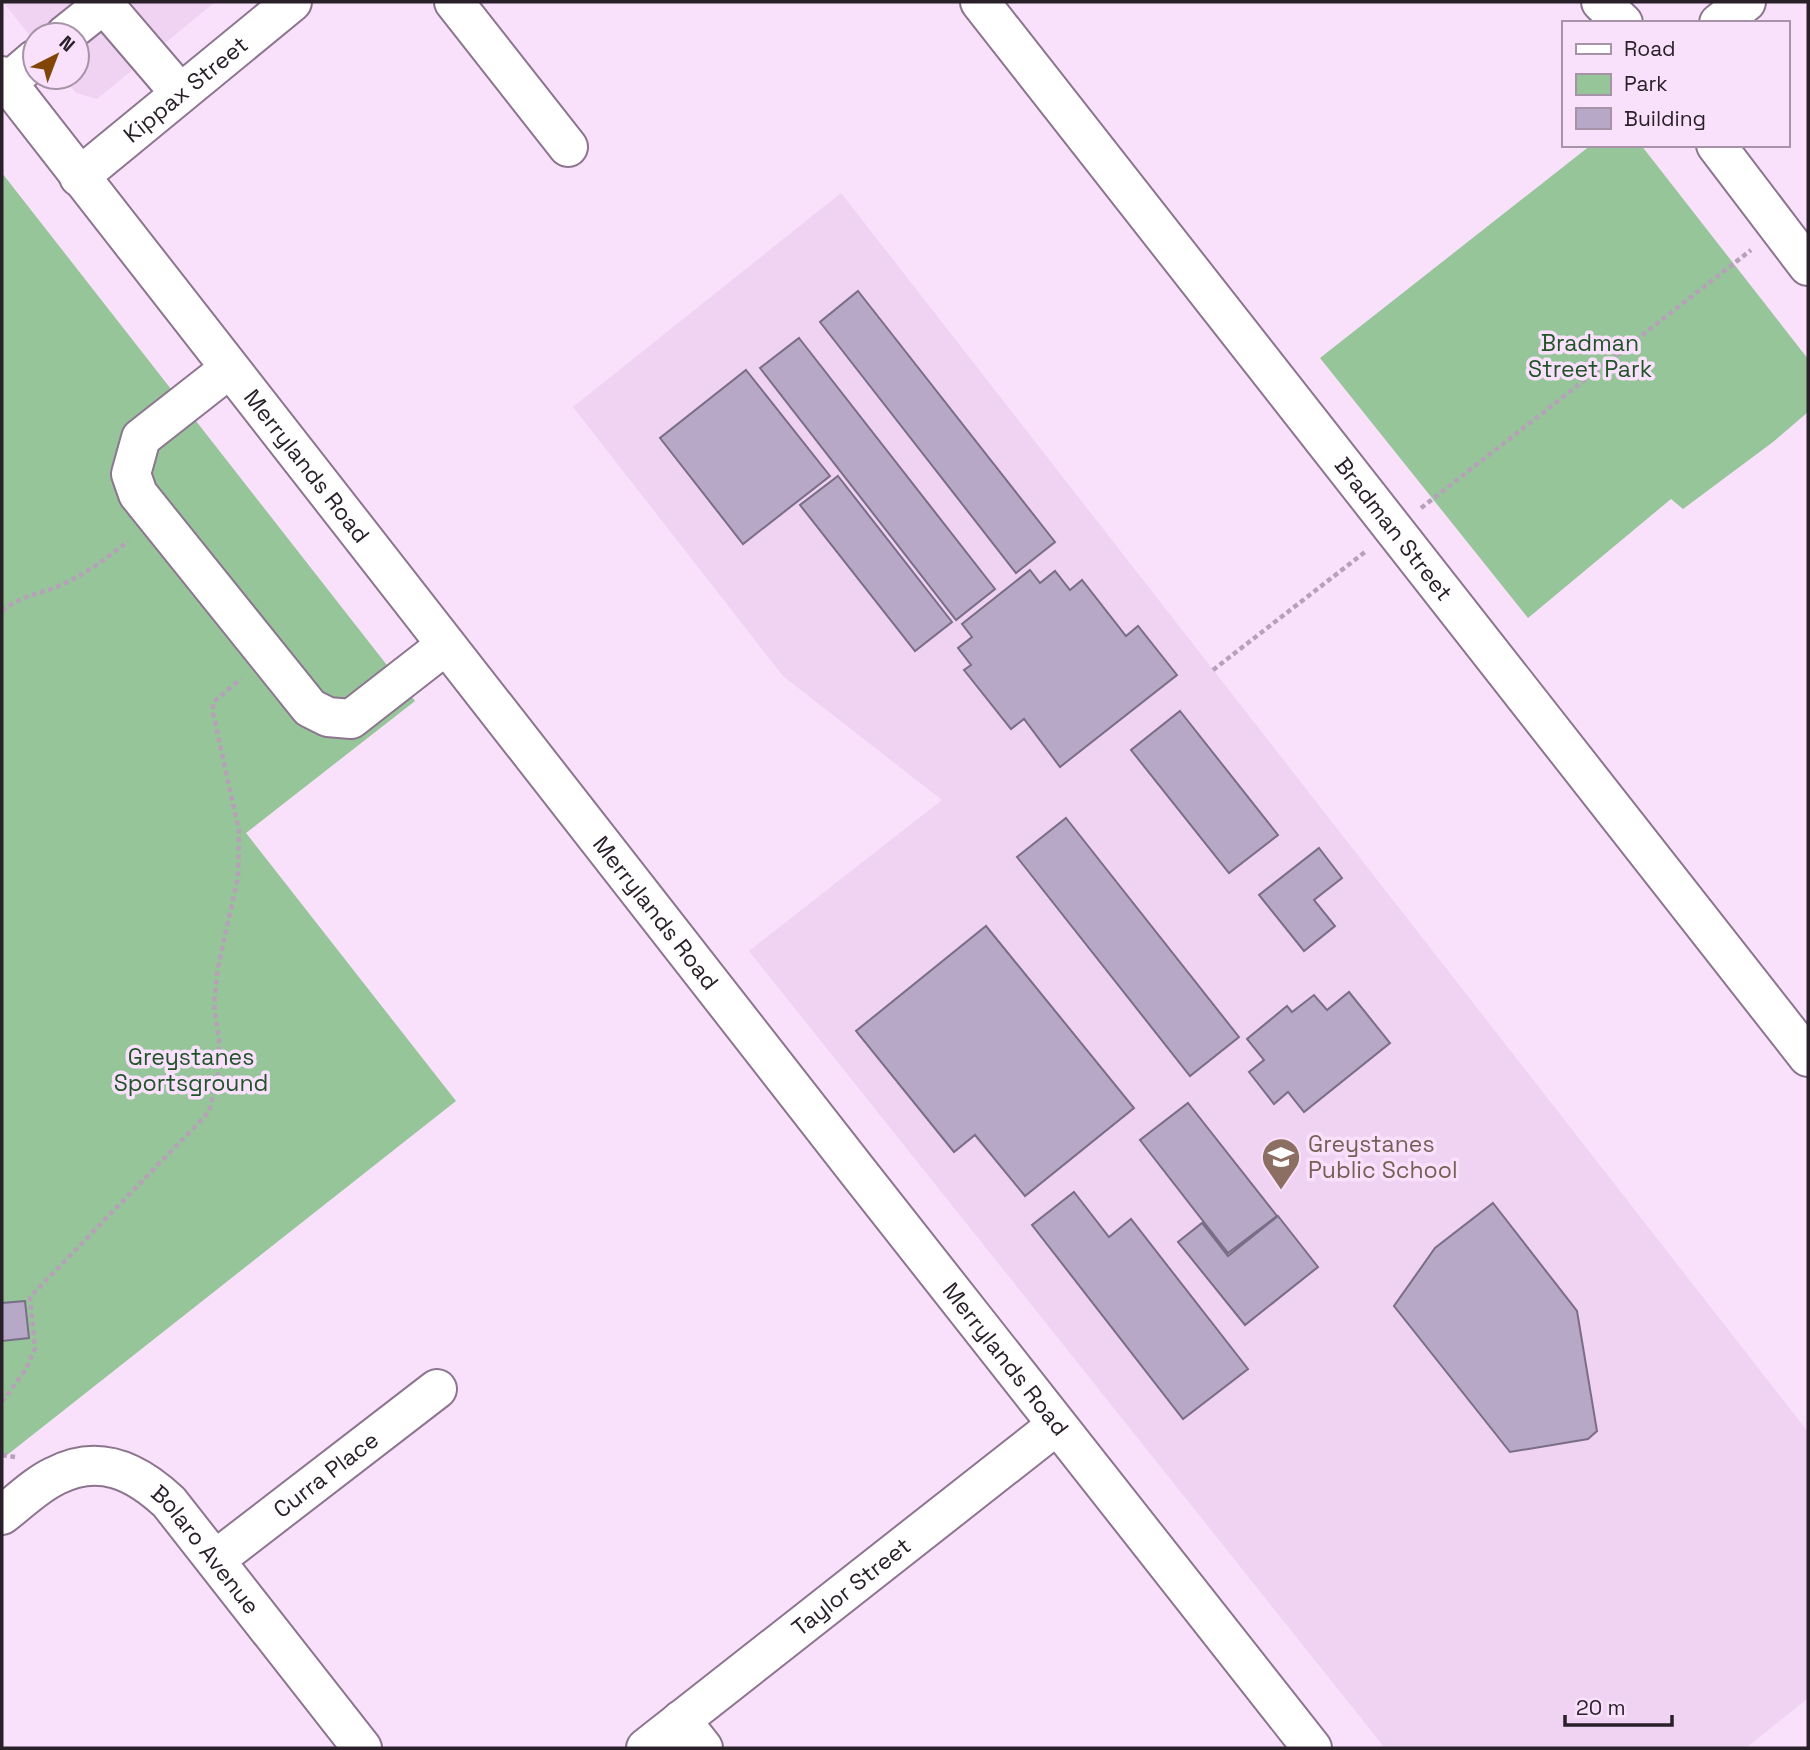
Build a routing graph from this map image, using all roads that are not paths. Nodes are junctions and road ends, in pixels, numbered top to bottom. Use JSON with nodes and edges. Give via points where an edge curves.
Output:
{"nodes":[{"id":1,"x":292,"y":2,"type":"edge"},
{"id":2,"x":454,"y":2,"type":"edge"},
{"id":3,"x":980,"y":2,"type":"edge"},
{"id":4,"x":1601,"y":2,"type":"edge"},
{"id":5,"x":1746,"y":2,"type":"edge"},
{"id":6,"x":103,"y":3,"type":"edge"},
{"id":7,"x":82,"y":21,"type":"edge"},
{"id":8,"x":1621,"y":21,"type":"edge"},
{"id":9,"x":1722,"y":21,"type":"edge"},
{"id":10,"x":15,"y":73,"type":"edge"},
{"id":11,"x":180,"y":93,"type":"junction"},
{"id":12,"x":568,"y":147,"type":"dead end"},
{"id":13,"x":1718,"y":147,"type":"edge"},
{"id":14,"x":79,"y":177,"type":"junction"},
{"id":15,"x":1808,"y":266,"type":"edge"},
{"id":16,"x":229,"y":369,"type":"junction"},
{"id":17,"x":446,"y":645,"type":"junction"},
{"id":18,"x":1808,"y":1057,"type":"edge"},
{"id":19,"x":437,"y":1389,"type":"dead end"},
{"id":20,"x":1057,"y":1425,"type":"junction"},
{"id":21,"x":2,"y":1515,"type":"edge"},
{"id":22,"x":215,"y":1560,"type":"junction"},
{"id":23,"x":692,"y":1734,"type":"edge"},
{"id":24,"x":362,"y":1748,"type":"edge"},
{"id":25,"x":646,"y":1748,"type":"edge"},
{"id":26,"x":1312,"y":1748,"type":"edge"}],
"edges":[{"from":1,"to":11,"type":"street","name":"Kippax Street"},
{"from":2,"to":12,"type":"street"},
{"from":3,"to":18,"type":"street","name":"Bradman Street"},
{"from":4,"to":8,"type":"street"},
{"from":5,"to":9,"type":"street"},
{"from":6,"to":7,"type":"street"},
{"from":6,"to":11,"type":"street"},
{"from":10,"to":14,"type":"street","name":"Merrylands Road"},
{"from":11,"to":14,"type":"street","name":"Kippax Street"},
{"from":13,"to":15,"type":"street"},
{"from":14,"to":16,"type":"street","name":"Merrylands Road"},
{"from":16,"to":17,"type":"street","name":"Merrylands Road"},
{"from":16,"to":17,"type":"street","via":[[141,438],[131,474],[138,494],[310,708],[328,717],[351,719]]},
{"from":17,"to":20,"type":"street","name":"Merrylands Road"},
{"from":19,"to":22,"type":"street","name":"Curra Place"},
{"from":20,"to":23,"type":"street","name":"Taylor Street"},
{"from":20,"to":26,"type":"street","name":"Merrylands Road"},
{"from":21,"to":22,"type":"street","name":"Bolaro Avenue","via":[[68,1470],[116,1468],[132,1473],[169,1502]]},
{"from":22,"to":24,"type":"street","name":"Bolaro Avenue"},
{"from":23,"to":25,"type":"street","name":"Taylor Street"}]}
